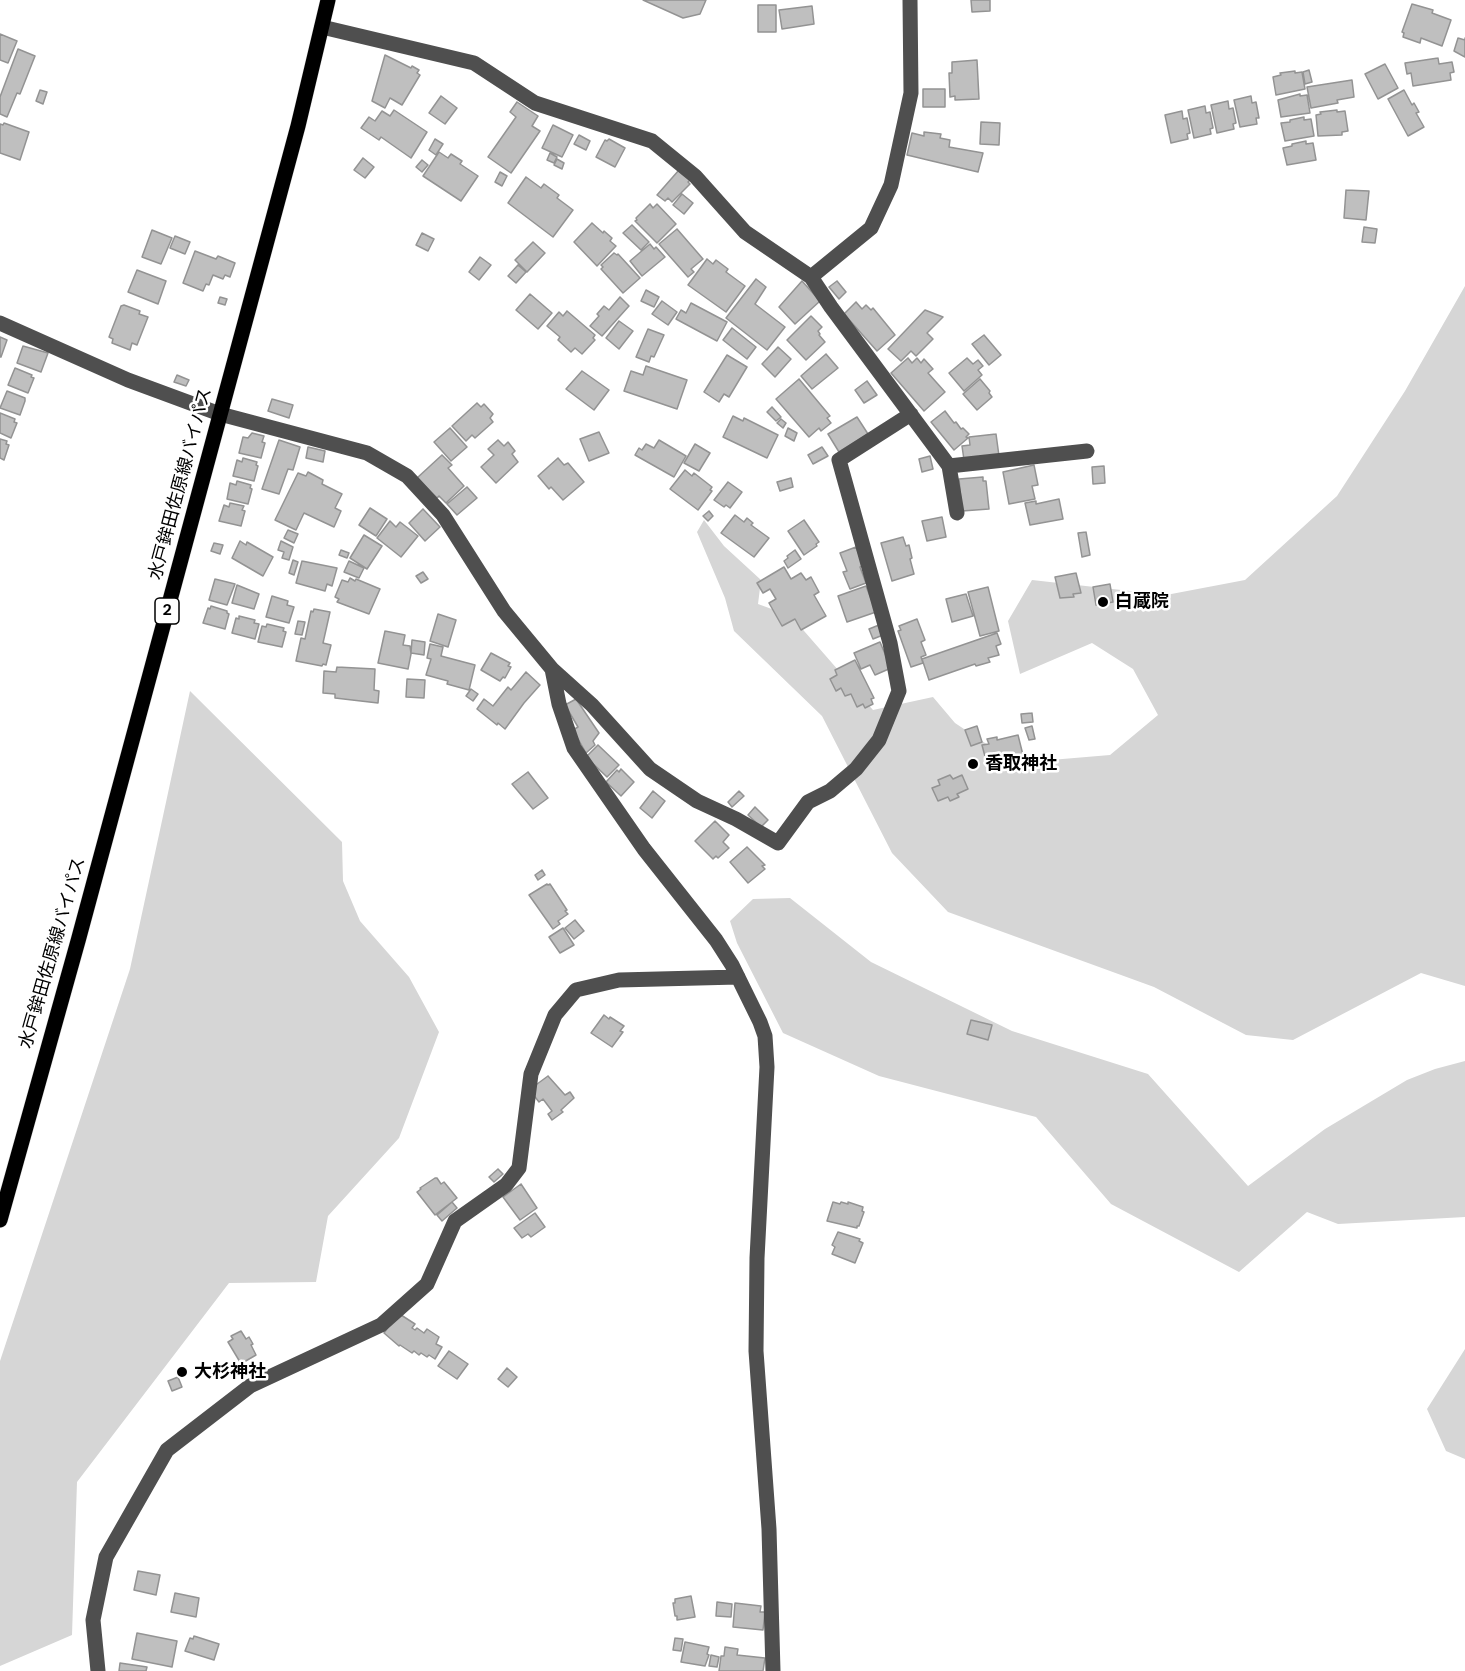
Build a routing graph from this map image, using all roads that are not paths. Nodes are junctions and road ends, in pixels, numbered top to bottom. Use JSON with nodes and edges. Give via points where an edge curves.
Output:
{"nodes":[{"id":1,"x":328,"y":0,"type":"edge"},
{"id":2,"x":910,"y":0,"type":"edge"},
{"id":3,"x":322,"y":27,"type":"junction"},
{"id":4,"x":811,"y":277,"type":"junction"},
{"id":5,"x":0,"y":323,"type":"edge"},
{"id":6,"x":220,"y":414,"type":"junction"},
{"id":7,"x":911,"y":414,"type":"junction"},
{"id":8,"x":1088,"y":451,"type":"dead end"},
{"id":9,"x":949,"y":466,"type":"junction"},
{"id":10,"x":957,"y":513,"type":"dead end"},
{"id":11,"x":552,"y":669,"type":"junction"},
{"id":12,"x":738,"y":977,"type":"junction"},
{"id":13,"x":0,"y":1220,"type":"edge"},
{"id":14,"x":98,"y":1671,"type":"edge"},
{"id":15,"x":773,"y":1671,"type":"edge"}],
"edges":[{"from":1,"to":3,"type":"main road","name":"水戸鉾田佐原線バイパス","number":"2"},
{"from":2,"to":4,"type":"street","via":[[911,93],[891,185],[871,228]]},
{"from":3,"to":4,"type":"street","via":[[474,63],[534,103],[652,141],[695,176],[745,232]]},
{"from":3,"to":6,"type":"main road","name":"水戸鉾田佐原線バイパス","number":"2"},
{"from":4,"to":7,"type":"street"},
{"from":5,"to":6,"type":"street","via":[[128,380]]},
{"from":6,"to":11,"type":"street","via":[[367,453],[407,476],[443,515],[504,611]]},
{"from":6,"to":13,"type":"main road","name":"水戸鉾田佐原線バイパス","number":"2"},
{"from":7,"to":9,"type":"street"},
{"from":7,"to":11,"type":"street","via":[[839,460],[890,643],[899,691],[879,740],[856,769],[830,791],[808,802],[778,843],[698,801],[650,769],[592,705]]},
{"from":8,"to":9,"type":"street"},
{"from":9,"to":10,"type":"street"},
{"from":11,"to":12,"type":"street","via":[[574,748],[644,849],[716,940]]},
{"from":12,"to":14,"type":"street","via":[[619,980],[576,990],[555,1015],[531,1074],[519,1168],[506,1185],[455,1221],[427,1284],[381,1325],[250,1386],[167,1450],[106,1557],[93,1620]]},
{"from":12,"to":15,"type":"street","via":[[760,1023],[767,1049],[756,1351],[770,1529]]}]}
